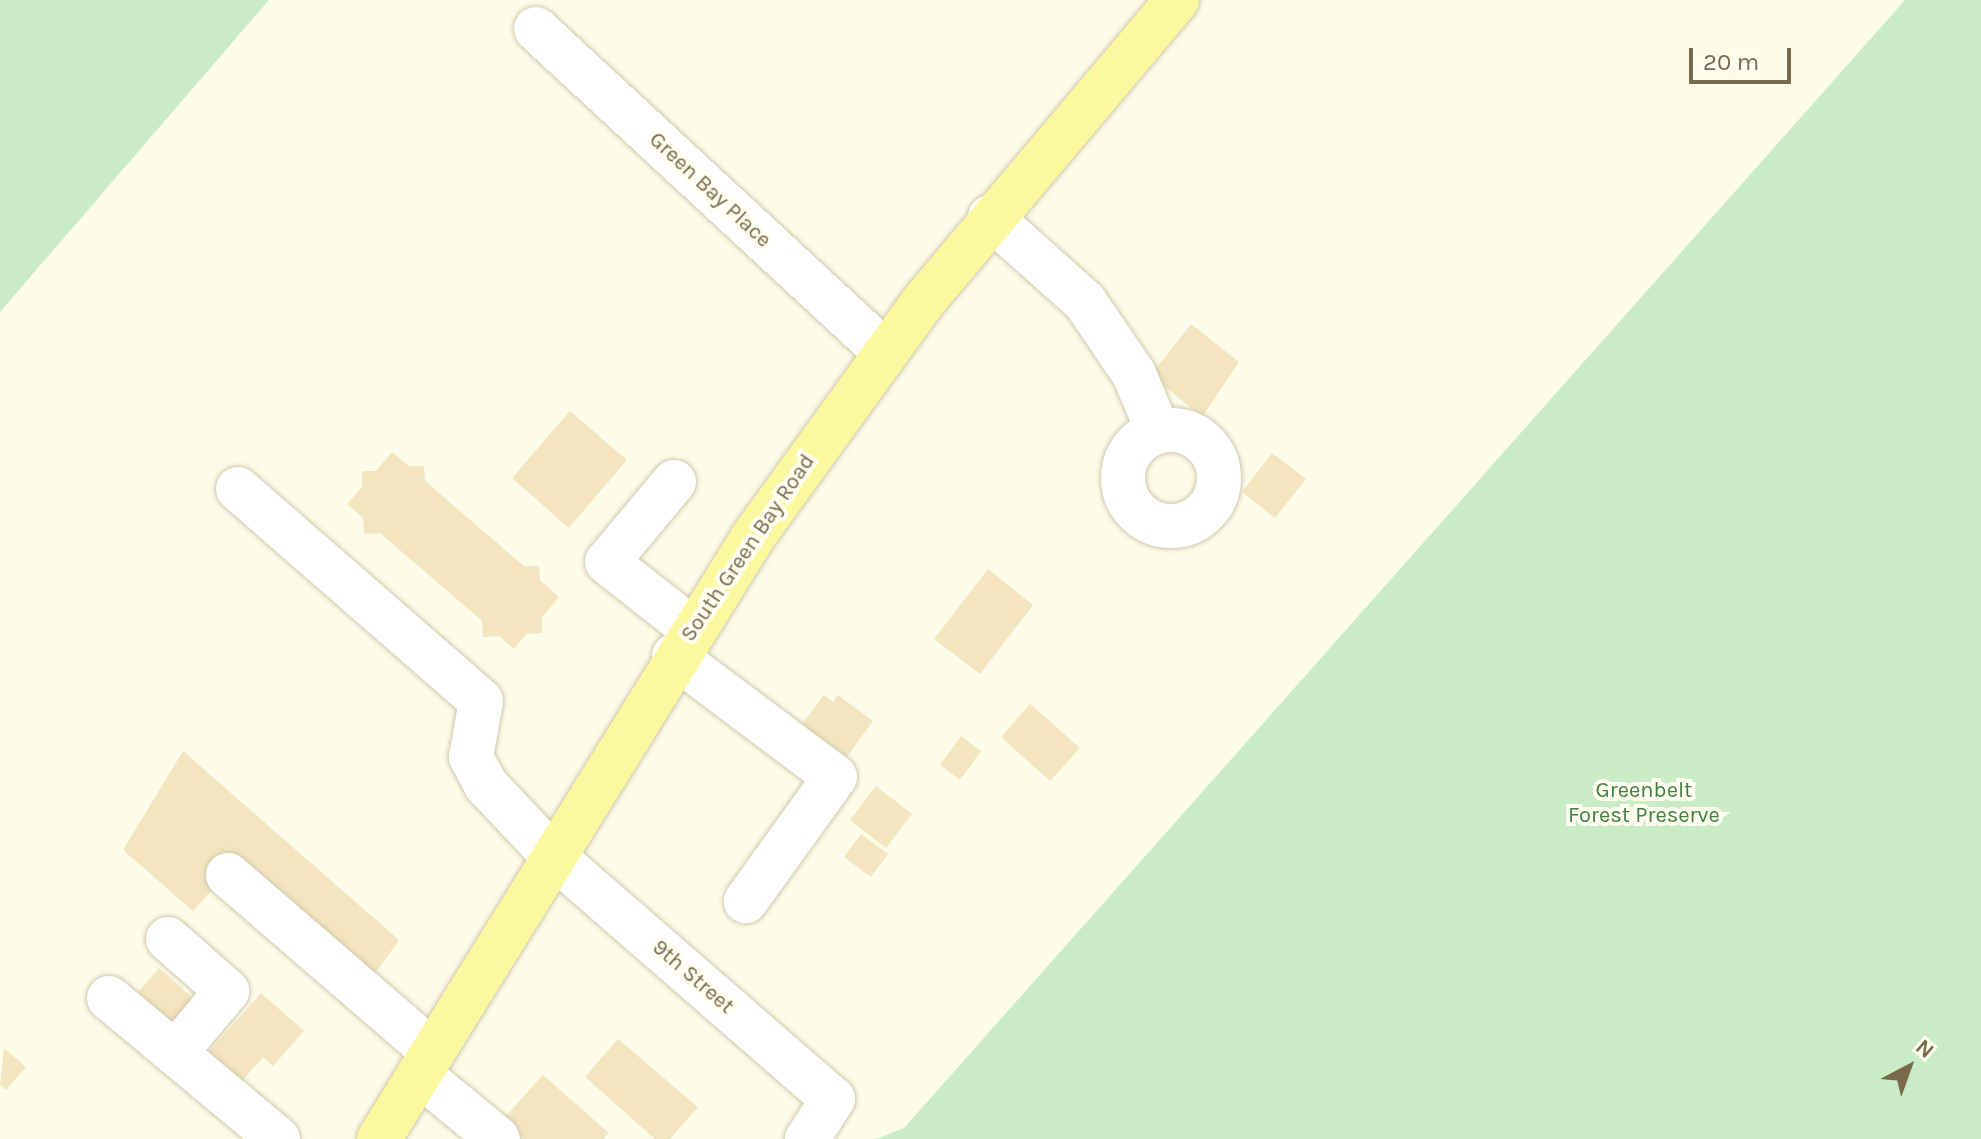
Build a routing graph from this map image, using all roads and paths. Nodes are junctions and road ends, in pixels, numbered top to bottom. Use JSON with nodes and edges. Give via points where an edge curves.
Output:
{"nodes":[{"id":1,"x":1172,"y":2,"type":"edge"},
{"id":2,"x":536,"y":29,"type":"dead end"},
{"id":3,"x":990,"y":217,"type":"junction"},
{"id":4,"x":884,"y":351,"type":"junction"},
{"id":5,"x":1158,"y":431,"type":"dead end"},
{"id":6,"x":674,"y":482,"type":"dead end"},
{"id":7,"x":238,"y":489,"type":"dead end"},
{"id":8,"x":683,"y":642,"type":"junction"},
{"id":9,"x":552,"y":855,"type":"junction"},
{"id":10,"x":228,"y":875,"type":"dead end"},
{"id":11,"x":746,"y":901,"type":"dead end"},
{"id":12,"x":168,"y":939,"type":"dead end"},
{"id":13,"x":109,"y":998,"type":"dead end"},
{"id":14,"x":175,"y":1053,"type":"junction"},
{"id":15,"x":426,"y":1063,"type":"junction"},
{"id":16,"x":278,"y":1139,"type":"edge"},
{"id":17,"x":379,"y":1139,"type":"edge"},
{"id":18,"x":498,"y":1139,"type":"edge"},
{"id":19,"x":807,"y":1139,"type":"edge"}],
"edges":[{"from":1,"to":3,"type":"main road","name":"South Green Bay Road"},
{"from":2,"to":4,"type":"street","name":"Green Bay Place"},
{"from":3,"to":4,"type":"main road","name":"South Green Bay Road"},
{"from":3,"to":5,"type":"street","via":[[1085,302],[1134,374]]},
{"from":4,"to":8,"type":"main road","name":"South Green Bay Road"},
{"from":6,"to":8,"type":"street","via":[[607,562]]},
{"from":7,"to":9,"type":"street","name":"9th Street","via":[[481,701],[471,757],[486,785]]},
{"from":8,"to":9,"type":"main road","name":"South Green Bay Road"},
{"from":8,"to":11,"type":"street","via":[[835,777]]},
{"from":9,"to":15,"type":"main road","name":"South Green Bay Road"},
{"from":9,"to":19,"type":"street","name":"9th Street","via":[[833,1099]]},
{"from":10,"to":15,"type":"street"},
{"from":12,"to":14,"type":"street","via":[[227,991]]},
{"from":13,"to":14,"type":"street"},
{"from":14,"to":16,"type":"street"},
{"from":15,"to":17,"type":"main road","name":"South Green Bay Road"},
{"from":15,"to":18,"type":"street"}]}
